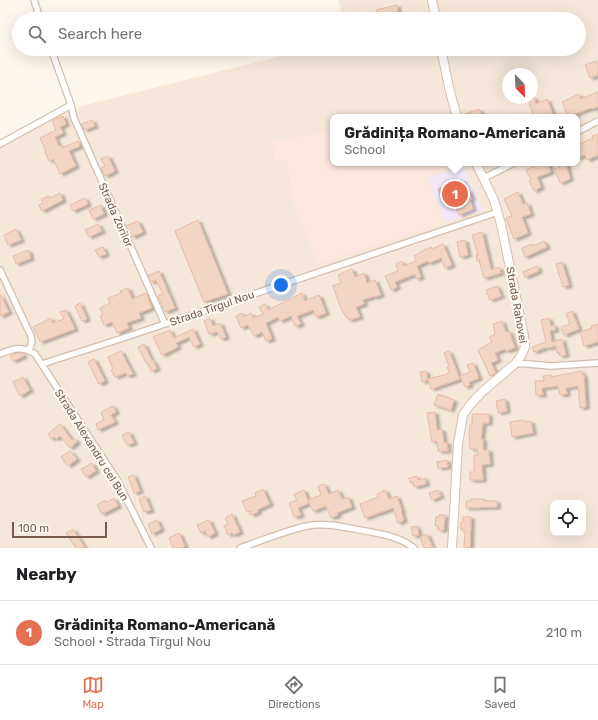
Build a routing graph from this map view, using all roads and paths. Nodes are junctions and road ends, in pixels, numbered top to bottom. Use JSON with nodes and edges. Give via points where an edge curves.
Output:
{"nodes":[{"id":1,"x":34,"y":0,"type":"edge"},
{"id":2,"x":432,"y":0,"type":"edge"},
{"id":3,"x":38,"y":12,"type":"edge"},
{"id":4,"x":435,"y":12,"type":"edge"},
{"id":5,"x":54,"y":56,"type":"edge"},
{"id":6,"x":442,"y":56,"type":"edge"},
{"id":7,"x":71,"y":105,"type":"junction"},
{"id":8,"x":456,"y":114,"type":"edge"},
{"id":9,"x":598,"y":121,"type":"edge"},
{"id":10,"x":580,"y":130,"type":"edge"},
{"id":11,"x":0,"y":144,"type":"edge"},
{"id":12,"x":478,"y":166,"type":"edge"},
{"id":13,"x":508,"y":166,"type":"edge"},
{"id":14,"x":484,"y":178,"type":"junction"},
{"id":15,"x":498,"y":212,"type":"junction"},
{"id":16,"x":0,"y":270,"type":"edge"},
{"id":17,"x":165,"y":324,"type":"junction"},
{"id":18,"x":29,"y":350,"type":"junction"},
{"id":19,"x":0,"y":354,"type":"edge"},
{"id":20,"x":516,"y":363,"type":"junction"},
{"id":21,"x":598,"y":363,"type":"edge"},
{"id":22,"x":42,"y":364,"type":"junction"},
{"id":23,"x":151,"y":548,"type":"edge"},
{"id":24,"x":240,"y":548,"type":"edge"},
{"id":25,"x":414,"y":548,"type":"edge"},
{"id":26,"x":452,"y":548,"type":"edge"}],
"edges":[{"from":1,"to":3,"type":"street"},
{"from":2,"to":4,"type":"main road"},
{"from":5,"to":7,"type":"street","name":"Strada Zorilor"},
{"from":6,"to":8,"type":"main road"},
{"from":7,"to":11,"type":"street"},
{"from":7,"to":17,"type":"street","name":"Strada Zorilor","via":[[74,118]]},
{"from":9,"to":10,"type":"street"},
{"from":12,"to":14,"type":"main road","name":"Strada Rahovei"},
{"from":13,"to":14,"type":"street"},
{"from":14,"to":15,"type":"main road","name":"Strada Rahovei"},
{"from":15,"to":17,"type":"street","name":"Strada Tîrgul Nou"},
{"from":15,"to":20,"type":"main road","name":"Strada Rahovei","via":[[524,336],[525,347]]},
{"from":16,"to":18,"type":"street","via":[[31,336]]},
{"from":17,"to":22,"type":"street","name":"Strada Tîrgul Nou"},
{"from":18,"to":19,"type":"street","via":[[16,348]]},
{"from":18,"to":22,"type":"street"},
{"from":20,"to":21,"type":"street","via":[[551,366]]},
{"from":20,"to":26,"type":"main road","name":"Strada Rahovei","via":[[482,392],[463,416],[458,444]]},
{"from":22,"to":23,"type":"street","name":"Strada Alexandru cel Bun","via":[[117,480]]},
{"from":24,"to":25,"type":"street","via":[[313,525],[327,525],[394,537]]}]}
